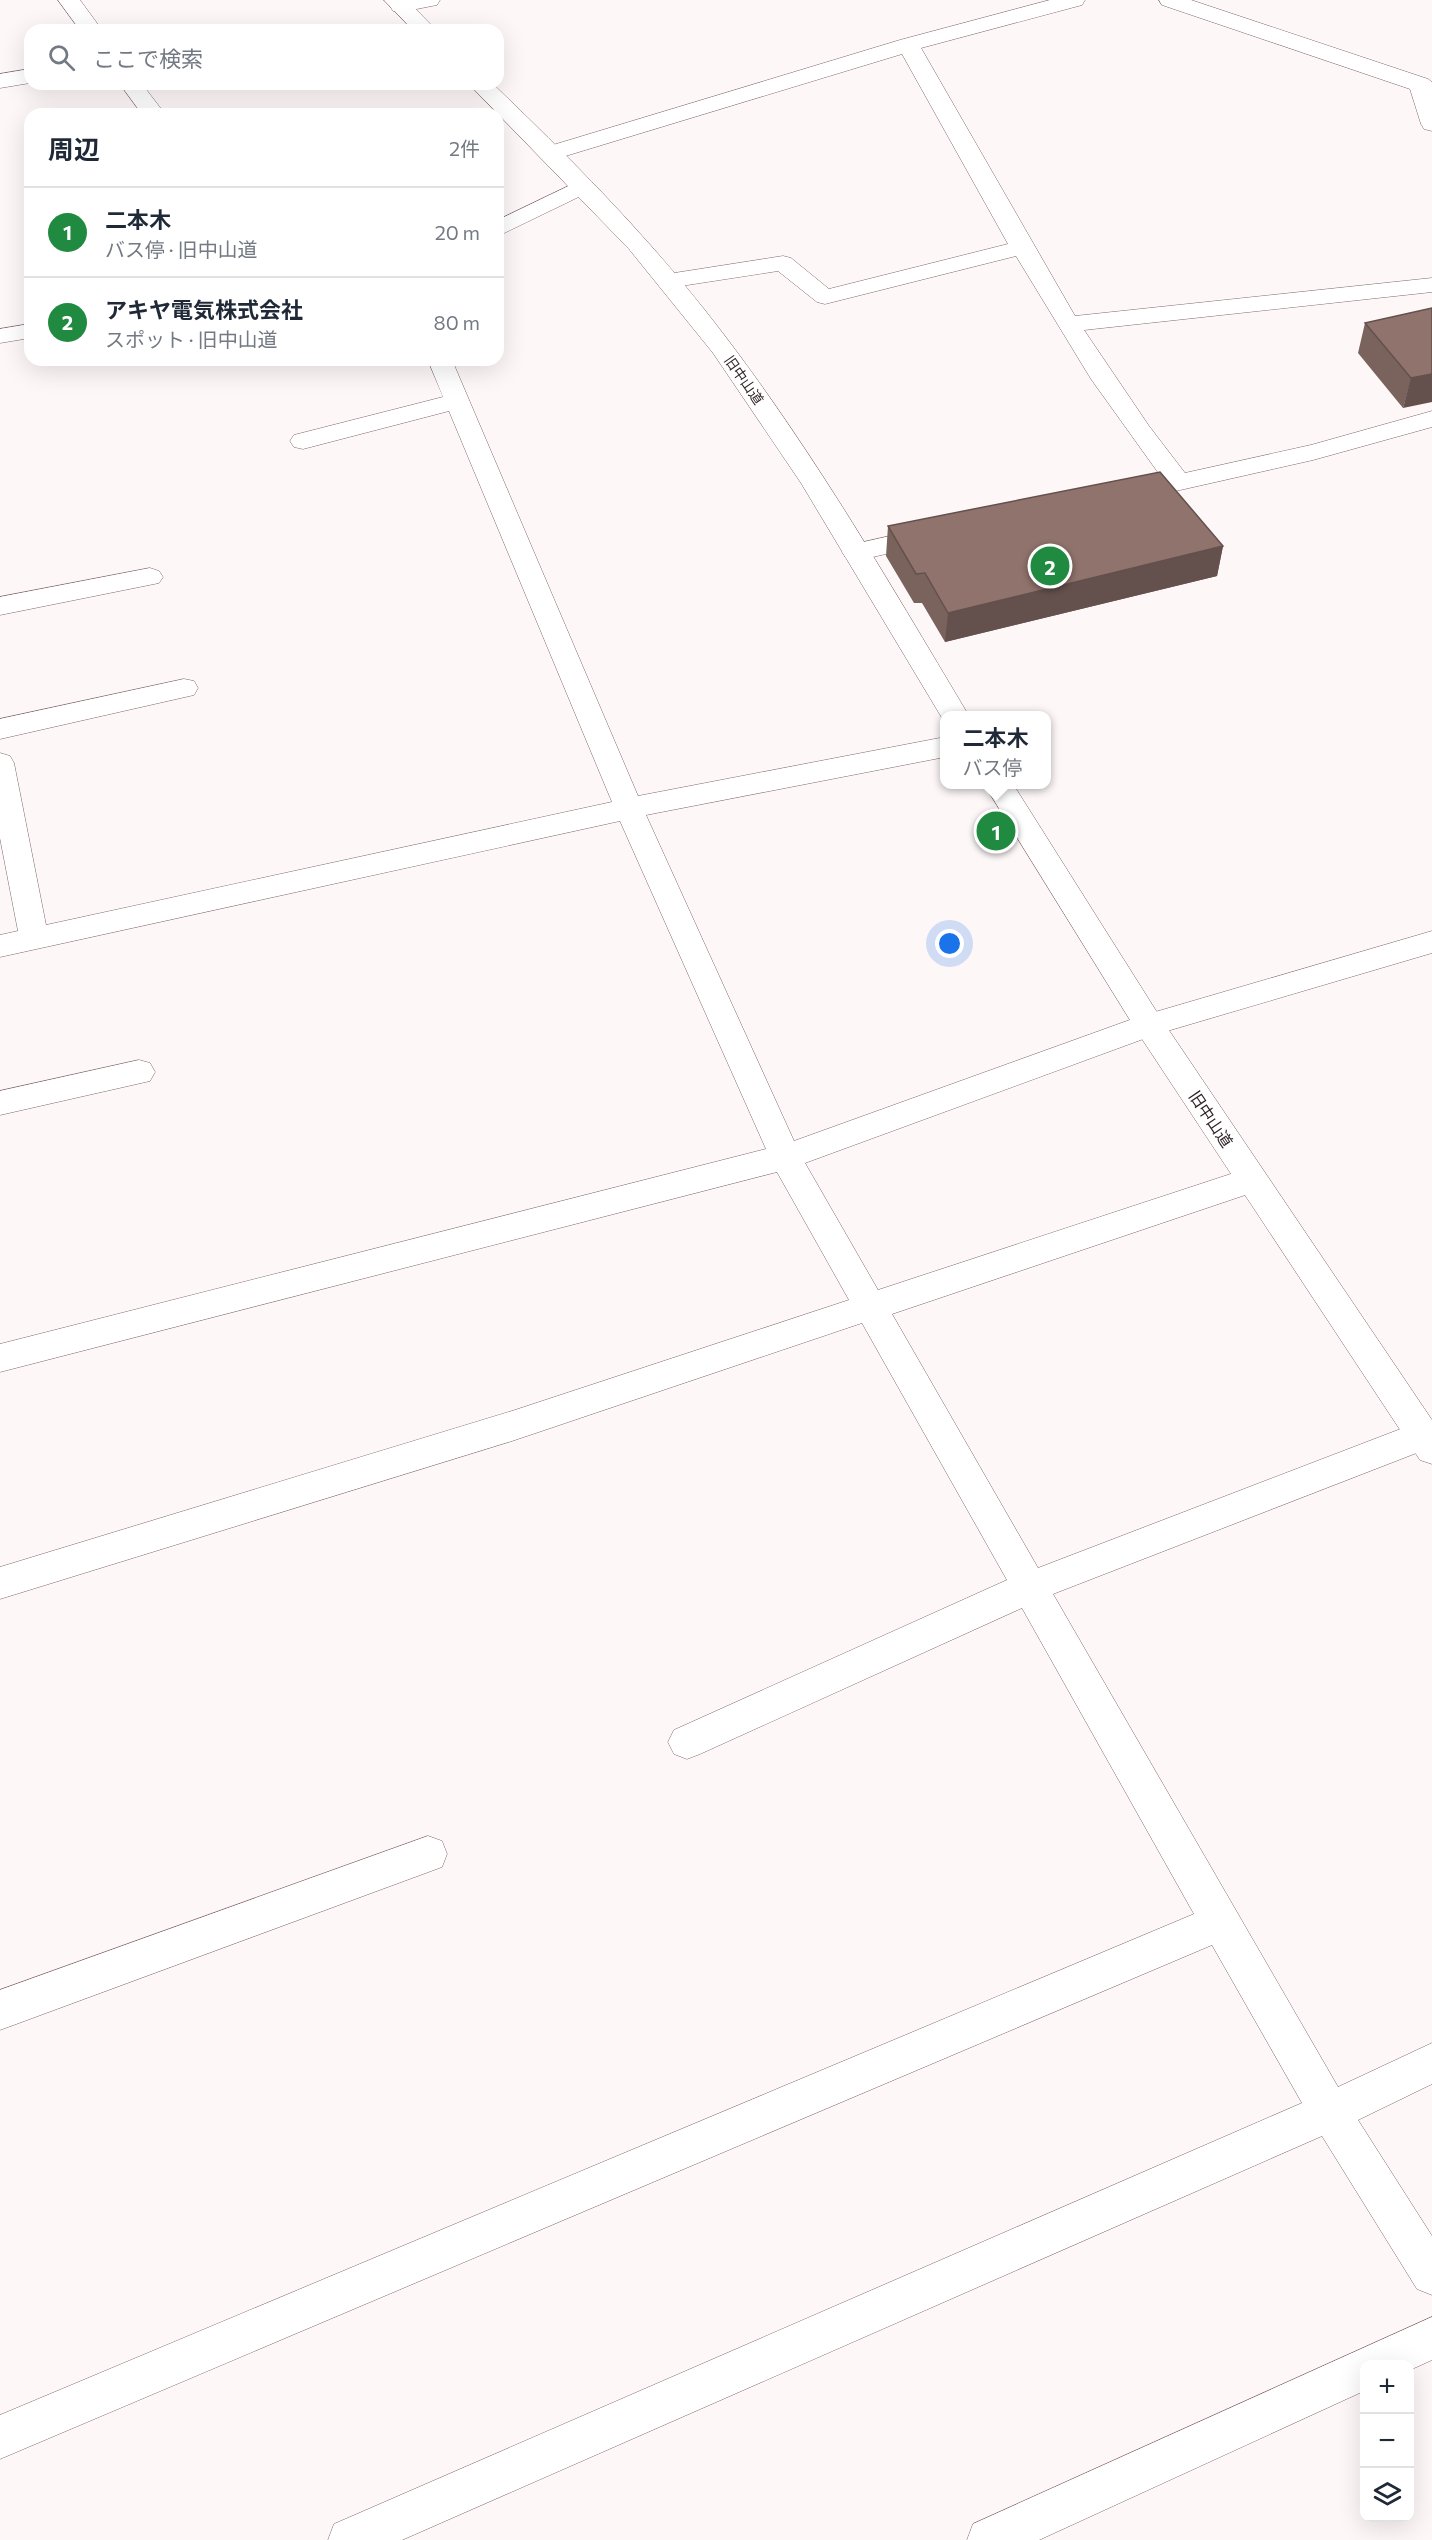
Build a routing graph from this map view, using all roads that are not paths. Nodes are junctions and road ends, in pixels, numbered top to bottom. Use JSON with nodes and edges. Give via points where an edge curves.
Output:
{"nodes":[{"id":1,"x":69,"y":0,"type":"edge"},
{"id":2,"x":429,"y":0,"type":"edge"},
{"id":3,"x":1074,"y":0,"type":"edge"},
{"id":4,"x":1170,"y":0,"type":"edge"},
{"id":5,"x":398,"y":3,"type":"edge"},
{"id":6,"x":87,"y":24,"type":"edge"},
{"id":7,"x":419,"y":24,"type":"edge"},
{"id":8,"x":908,"y":45,"type":"junction"},
{"id":9,"x":24,"y":77,"type":"edge"},
{"id":10,"x":0,"y":81,"type":"edge"},
{"id":11,"x":1426,"y":86,"type":"edge"},
{"id":12,"x":136,"y":90,"type":"edge"},
{"id":13,"x":486,"y":90,"type":"edge"},
{"id":14,"x":149,"y":108,"type":"edge"},
{"id":15,"x":1432,"y":124,"type":"edge"},
{"id":16,"x":551,"y":153,"type":"junction"},
{"id":17,"x":583,"y":186,"type":"junction"},
{"id":18,"x":504,"y":226,"type":"edge"},
{"id":19,"x":1024,"y":247,"type":"junction"},
{"id":20,"x":668,"y":281,"type":"junction"},
{"id":21,"x":1432,"y":285,"type":"edge"},
{"id":22,"x":1068,"y":324,"type":"junction"},
{"id":23,"x":24,"y":332,"type":"edge"},
{"id":24,"x":0,"y":336,"type":"edge"},
{"id":25,"x":442,"y":366,"type":"edge"},
{"id":26,"x":456,"y":401,"type":"junction"},
{"id":27,"x":1432,"y":419,"type":"edge"},
{"id":28,"x":303,"y":441,"type":"dead end"},
{"id":29,"x":1179,"y":483,"type":"junction"},
{"id":30,"x":1108,"y":497,"type":"edge"},
{"id":31,"x":957,"y":530,"type":"edge"},
{"id":32,"x":855,"y":552,"type":"junction"},
{"id":33,"x":150,"y":577,"type":"dead end"},
{"id":34,"x":0,"y":606,"type":"edge"},
{"id":35,"x":184,"y":688,"type":"dead end"},
{"id":36,"x":952,"y":711,"type":"edge"},
{"id":37,"x":0,"y":729,"type":"edge"},
{"id":38,"x":940,"y":748,"type":"edge"},
{"id":39,"x":0,"y":763,"type":"edge"},
{"id":40,"x":1001,"y":789,"type":"edge"},
{"id":41,"x":628,"y":809,"type":"junction"},
{"id":42,"x":34,"y":939,"type":"junction"},
{"id":43,"x":1432,"y":942,"type":"edge"},
{"id":44,"x":0,"y":946,"type":"edge"},
{"id":45,"x":1149,"y":1025,"type":"junction"},
{"id":46,"x":139,"y":1072,"type":"dead end"},
{"id":47,"x":0,"y":1103,"type":"edge"},
{"id":48,"x":785,"y":1157,"type":"junction"},
{"id":49,"x":1252,"y":1180,"type":"junction"},
{"id":50,"x":872,"y":1307,"type":"junction"},
{"id":51,"x":0,"y":1358,"type":"edge"},
{"id":52,"x":1427,"y":1442,"type":"edge"},
{"id":53,"x":0,"y":1583,"type":"edge"},
{"id":54,"x":1030,"y":1587,"type":"junction"},
{"id":55,"x":687,"y":1742,"type":"dead end"},
{"id":56,"x":428,"y":1854,"type":"dead end"},
{"id":57,"x":1220,"y":1922,"type":"junction"},
{"id":58,"x":0,"y":2010,"type":"edge"},
{"id":59,"x":1432,"y":2063,"type":"edge"},
{"id":60,"x":1330,"y":2112,"type":"junction"},
{"id":61,"x":1432,"y":2274,"type":"edge"},
{"id":62,"x":1432,"y":2338,"type":"edge"},
{"id":63,"x":1383,"y":2360,"type":"edge"},
{"id":64,"x":1360,"y":2371,"type":"edge"},
{"id":65,"x":0,"y":2437,"type":"edge"},
{"id":66,"x":350,"y":2540,"type":"edge"},
{"id":67,"x":989,"y":2540,"type":"edge"}],
"edges":[{"from":1,"to":6,"type":"street"},
{"from":2,"to":5,"type":"street"},
{"from":3,"to":8,"type":"street"},
{"from":4,"to":11,"type":"street"},
{"from":5,"to":7,"type":"street"},
{"from":8,"to":16,"type":"street"},
{"from":8,"to":19,"type":"street"},
{"from":9,"to":10,"type":"street"},
{"from":11,"to":15,"type":"street"},
{"from":12,"to":14,"type":"street"},
{"from":13,"to":16,"type":"street","name":"旧中山道"},
{"from":16,"to":17,"type":"street","name":"旧中山道"},
{"from":17,"to":18,"type":"street"},
{"from":17,"to":20,"type":"street","name":"旧中山道"},
{"from":19,"to":20,"type":"street","via":[[825,297],[783,263]]},
{"from":19,"to":22,"type":"street"},
{"from":20,"to":32,"type":"street","name":"旧中山道","via":[[728,357],[793,451]]},
{"from":21,"to":22,"type":"street"},
{"from":22,"to":29,"type":"street","via":[[1143,438]]},
{"from":23,"to":24,"type":"street"},
{"from":25,"to":26,"type":"street"},
{"from":26,"to":28,"type":"street"},
{"from":26,"to":41,"type":"street"},
{"from":27,"to":29,"type":"street"},
{"from":29,"to":30,"type":"street"},
{"from":31,"to":32,"type":"street"},
{"from":32,"to":36,"type":"street","name":"旧中山道"},
{"from":33,"to":34,"type":"street"},
{"from":35,"to":37,"type":"street"},
{"from":38,"to":41,"type":"street"},
{"from":39,"to":42,"type":"street"},
{"from":40,"to":45,"type":"street","name":"旧中山道"},
{"from":41,"to":42,"type":"street"},
{"from":41,"to":48,"type":"street"},
{"from":42,"to":44,"type":"street"},
{"from":43,"to":45,"type":"street"},
{"from":45,"to":48,"type":"street"},
{"from":45,"to":49,"type":"street","name":"旧中山道"},
{"from":46,"to":47,"type":"street"},
{"from":48,"to":50,"type":"street"},
{"from":48,"to":51,"type":"street"},
{"from":49,"to":50,"type":"street"},
{"from":49,"to":52,"type":"street","name":"旧中山道"},
{"from":50,"to":53,"type":"street","via":[[512,1426]]},
{"from":50,"to":54,"type":"street"},
{"from":52,"to":54,"type":"street"},
{"from":54,"to":55,"type":"street"},
{"from":54,"to":57,"type":"street"},
{"from":56,"to":58,"type":"street"},
{"from":57,"to":60,"type":"street"},
{"from":57,"to":65,"type":"street"},
{"from":59,"to":60,"type":"street"},
{"from":60,"to":61,"type":"street"},
{"from":60,"to":66,"type":"street"},
{"from":62,"to":63,"type":"street"},
{"from":64,"to":67,"type":"street"}]}
